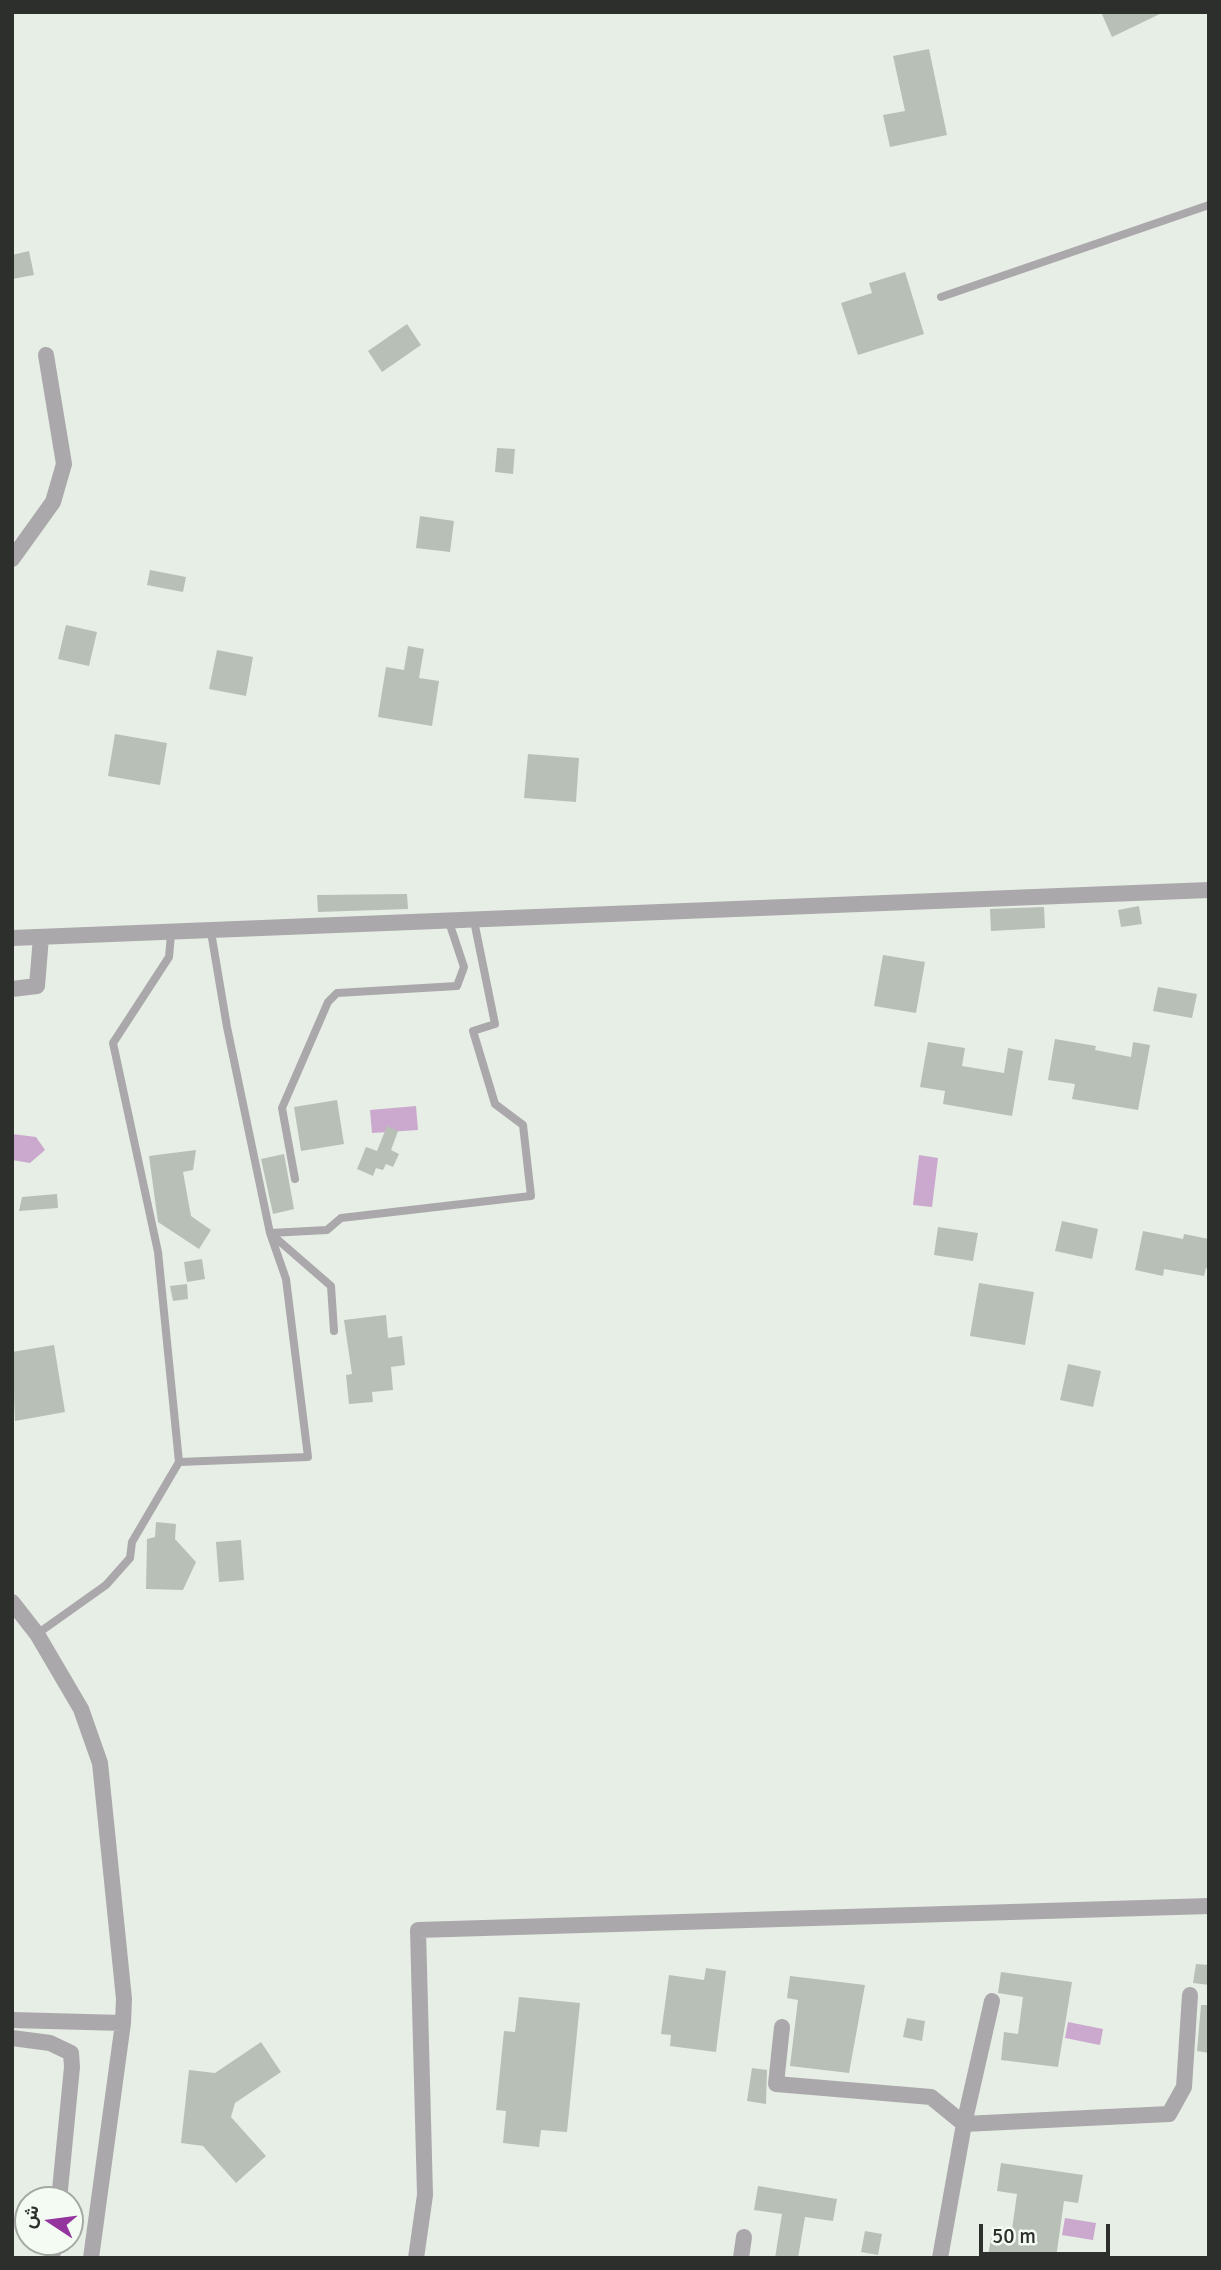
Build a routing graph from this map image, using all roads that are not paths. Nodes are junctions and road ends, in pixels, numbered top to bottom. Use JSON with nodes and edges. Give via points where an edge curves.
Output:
{"nodes":[{"id":1,"x":1209,"y":205,"type":"edge"},
{"id":2,"x":941,"y":297,"type":"dead end"},
{"id":3,"x":46,"y":355,"type":"dead end"},
{"id":4,"x":12,"y":559,"type":"edge"},
{"id":5,"x":1209,"y":890,"type":"edge"},
{"id":6,"x":474,"y":921,"type":"junction"},
{"id":7,"x":449,"y":922,"type":"junction"},
{"id":8,"x":211,"y":932,"type":"junction"},
{"id":9,"x":171,"y":934,"type":"junction"},
{"id":10,"x":41,"y":937,"type":"junction"},
{"id":11,"x":12,"y":938,"type":"edge"},
{"id":12,"x":12,"y":989,"type":"edge"},
{"id":13,"x":295,"y":1179,"type":"dead end"},
{"id":14,"x":270,"y":1233,"type":"junction"},
{"id":15,"x":334,"y":1331,"type":"dead end"},
{"id":16,"x":179,"y":1462,"type":"junction"},
{"id":17,"x":12,"y":1602,"type":"edge"},
{"id":18,"x":37,"y":1634,"type":"junction"},
{"id":19,"x":1209,"y":1906,"type":"edge"},
{"id":20,"x":1189,"y":1995,"type":"dead end"},
{"id":21,"x":992,"y":2001,"type":"dead end"},
{"id":22,"x":12,"y":2020,"type":"edge"},
{"id":23,"x":123,"y":2023,"type":"junction"},
{"id":24,"x":782,"y":2026,"type":"dead end"},
{"id":25,"x":12,"y":2038,"type":"edge"},
{"id":26,"x":964,"y":2124,"type":"junction"},
{"id":27,"x":60,"y":2186,"type":"edge"},
{"id":28,"x":744,"y":2237,"type":"dead end"},
{"id":29,"x":91,"y":2258,"type":"edge"},
{"id":30,"x":416,"y":2258,"type":"edge"},
{"id":31,"x":741,"y":2258,"type":"edge"},
{"id":32,"x":940,"y":2258,"type":"edge"}],
"edges":[{"from":1,"to":2,"type":"lane"},
{"from":3,"to":4,"type":"street","via":[[64,464],[53,502]]},
{"from":5,"to":6,"type":"street"},
{"from":6,"to":7,"type":"street"},
{"from":6,"to":14,"type":"lane","via":[[495,1024],[473,1031],[495,1104],[523,1125],[531,1196],[341,1218],[327,1230]]},
{"from":7,"to":8,"type":"street"},
{"from":7,"to":13,"type":"lane","via":[[464,967],[457,986],[337,993],[328,1002],[282,1108]]},
{"from":8,"to":9,"type":"street"},
{"from":8,"to":14,"type":"lane"},
{"from":9,"to":10,"type":"street"},
{"from":9,"to":16,"type":"lane","via":[[169,957],[113,1043],[158,1252]]},
{"from":10,"to":11,"type":"street"},
{"from":10,"to":12,"type":"street","via":[[37,986]]},
{"from":14,"to":15,"type":"lane","via":[[331,1286]]},
{"from":14,"to":16,"type":"lane","via":[[286,1279],[308,1458]]},
{"from":16,"to":18,"type":"lane","via":[[132,1542],[130,1558],[106,1585]]},
{"from":17,"to":18,"type":"street"},
{"from":18,"to":23,"type":"street","via":[[81,1709],[100,1763],[123,1965]]},
{"from":19,"to":30,"type":"street","via":[[418,1930],[425,2195]]},
{"from":20,"to":26,"type":"street","via":[[1184,2087],[1169,2114]]},
{"from":21,"to":26,"type":"street"},
{"from":22,"to":23,"type":"street"},
{"from":23,"to":29,"type":"street"},
{"from":24,"to":26,"type":"street","via":[[776,2084],[931,2097]]},
{"from":25,"to":27,"type":"street","via":[[50,2043],[71,2053]]},
{"from":26,"to":32,"type":"street"},
{"from":28,"to":31,"type":"street"}]}
